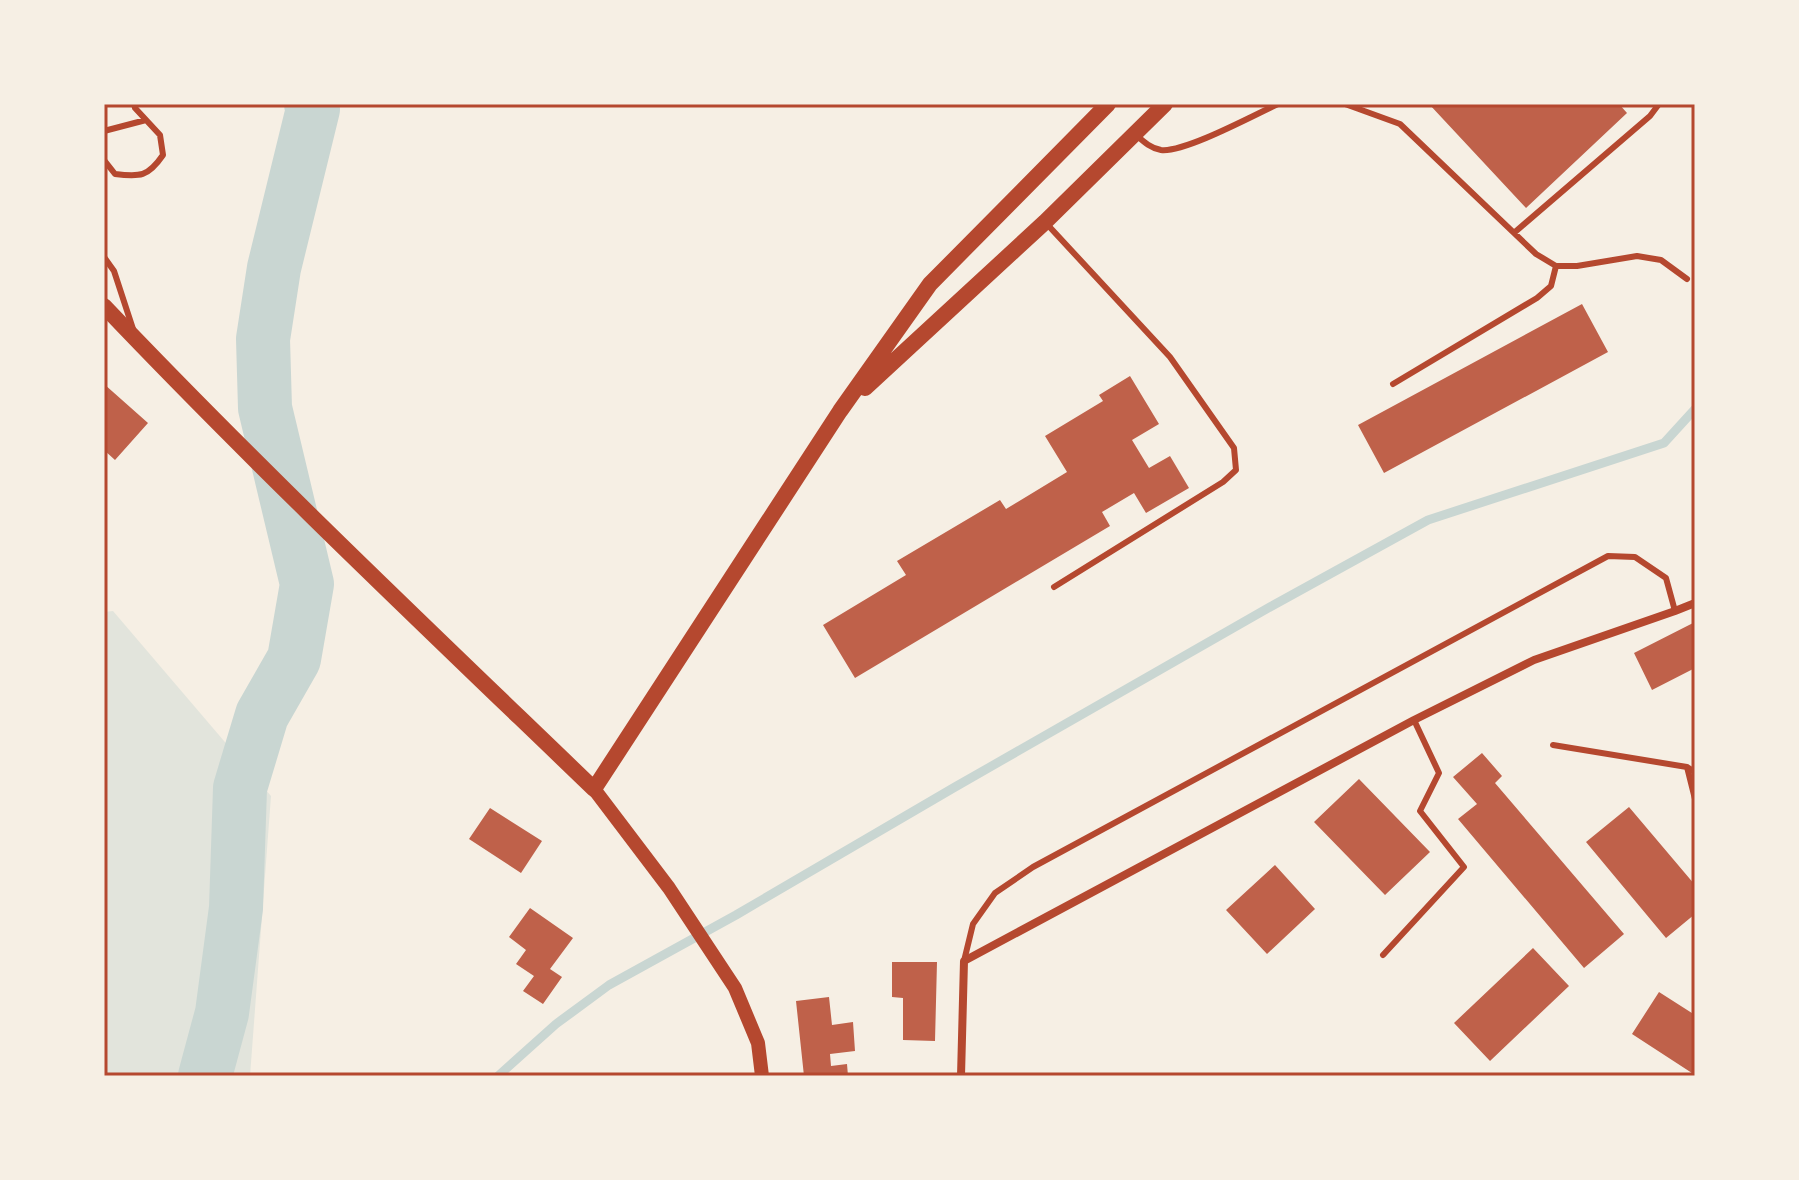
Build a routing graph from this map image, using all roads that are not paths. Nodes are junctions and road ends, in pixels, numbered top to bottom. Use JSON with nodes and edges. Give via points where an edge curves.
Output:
{"nodes":[{"id":1,"x":134,"y":104,"type":"edge"},
{"id":2,"x":1108,"y":104,"type":"edge"},
{"id":3,"x":1165,"y":104,"type":"edge"},
{"id":4,"x":1278,"y":104,"type":"edge"},
{"id":5,"x":1345,"y":104,"type":"edge"},
{"id":6,"x":1659,"y":104,"type":"edge"},
{"id":7,"x":146,"y":120,"type":"junction"},
{"id":8,"x":104,"y":131,"type":"edge"},
{"id":9,"x":1135,"y":134,"type":"junction"},
{"id":10,"x":104,"y":160,"type":"edge"},
{"id":11,"x":1045,"y":222,"type":"junction"},
{"id":12,"x":1515,"y":232,"type":"junction"},
{"id":13,"x":104,"y":257,"type":"edge"},
{"id":14,"x":1556,"y":266,"type":"junction"},
{"id":15,"x":1687,"y":279,"type":"dead end"},
{"id":16,"x":104,"y":306,"type":"edge"},
{"id":17,"x":136,"y":340,"type":"junction"},
{"id":18,"x":1393,"y":384,"type":"dead end"},
{"id":19,"x":840,"y":411,"type":"junction"},
{"id":20,"x":1054,"y":587,"type":"dead end"},
{"id":21,"x":1695,"y":603,"type":"edge"},
{"id":22,"x":1675,"y":611,"type":"junction"},
{"id":23,"x":1414,"y":720,"type":"junction"},
{"id":24,"x":1553,"y":745,"type":"dead end"},
{"id":25,"x":1687,"y":767,"type":"junction"},
{"id":26,"x":1695,"y":772,"type":"edge"},
{"id":27,"x":594,"y":789,"type":"junction"},
{"id":28,"x":1695,"y":799,"type":"edge"},
{"id":29,"x":1383,"y":955,"type":"dead end"},
{"id":30,"x":964,"y":961,"type":"junction"},
{"id":31,"x":762,"y":1076,"type":"edge"},
{"id":32,"x":961,"y":1076,"type":"edge"}],
"edges":[{"from":1,"to":7,"type":"lane"},
{"from":2,"to":19,"type":"main road","via":[[930,284]]},
{"from":3,"to":9,"type":"main road"},
{"from":4,"to":9,"type":"lane","via":[[1183,148],[1152,148]]},
{"from":5,"to":12,"type":"lane","via":[[1400,124]]},
{"from":6,"to":12,"type":"lane"},
{"from":7,"to":8,"type":"lane"},
{"from":7,"to":10,"type":"lane","via":[[160,135],[163,155],[153,170],[135,177],[115,174]]},
{"from":9,"to":11,"type":"main road"},
{"from":11,"to":19,"type":"main road"},
{"from":11,"to":20,"type":"lane","via":[[1170,357],[1234,448],[1236,470]]},
{"from":12,"to":14,"type":"lane"},
{"from":13,"to":17,"type":"lane","via":[[114,271]]},
{"from":14,"to":15,"type":"lane","via":[[1637,256],[1661,260]]},
{"from":14,"to":18,"type":"lane","via":[[1551,286],[1537,298]]},
{"from":16,"to":17,"type":"main road"},
{"from":17,"to":27,"type":"main road"},
{"from":19,"to":27,"type":"main road"},
{"from":21,"to":22,"type":"street"},
{"from":22,"to":23,"type":"street","via":[[1534,660]]},
{"from":22,"to":30,"type":"lane","via":[[1666,578],[1635,557],[1608,556],[1033,867],[995,893],[973,924]]},
{"from":23,"to":29,"type":"lane","via":[[1439,773],[1420,811],[1464,867]]},
{"from":23,"to":30,"type":"street"},
{"from":24,"to":25,"type":"lane"},
{"from":25,"to":26,"type":"lane"},
{"from":25,"to":28,"type":"lane"},
{"from":27,"to":31,"type":"street","via":[[735,988],[758,1043]]},
{"from":30,"to":32,"type":"street"}]}
